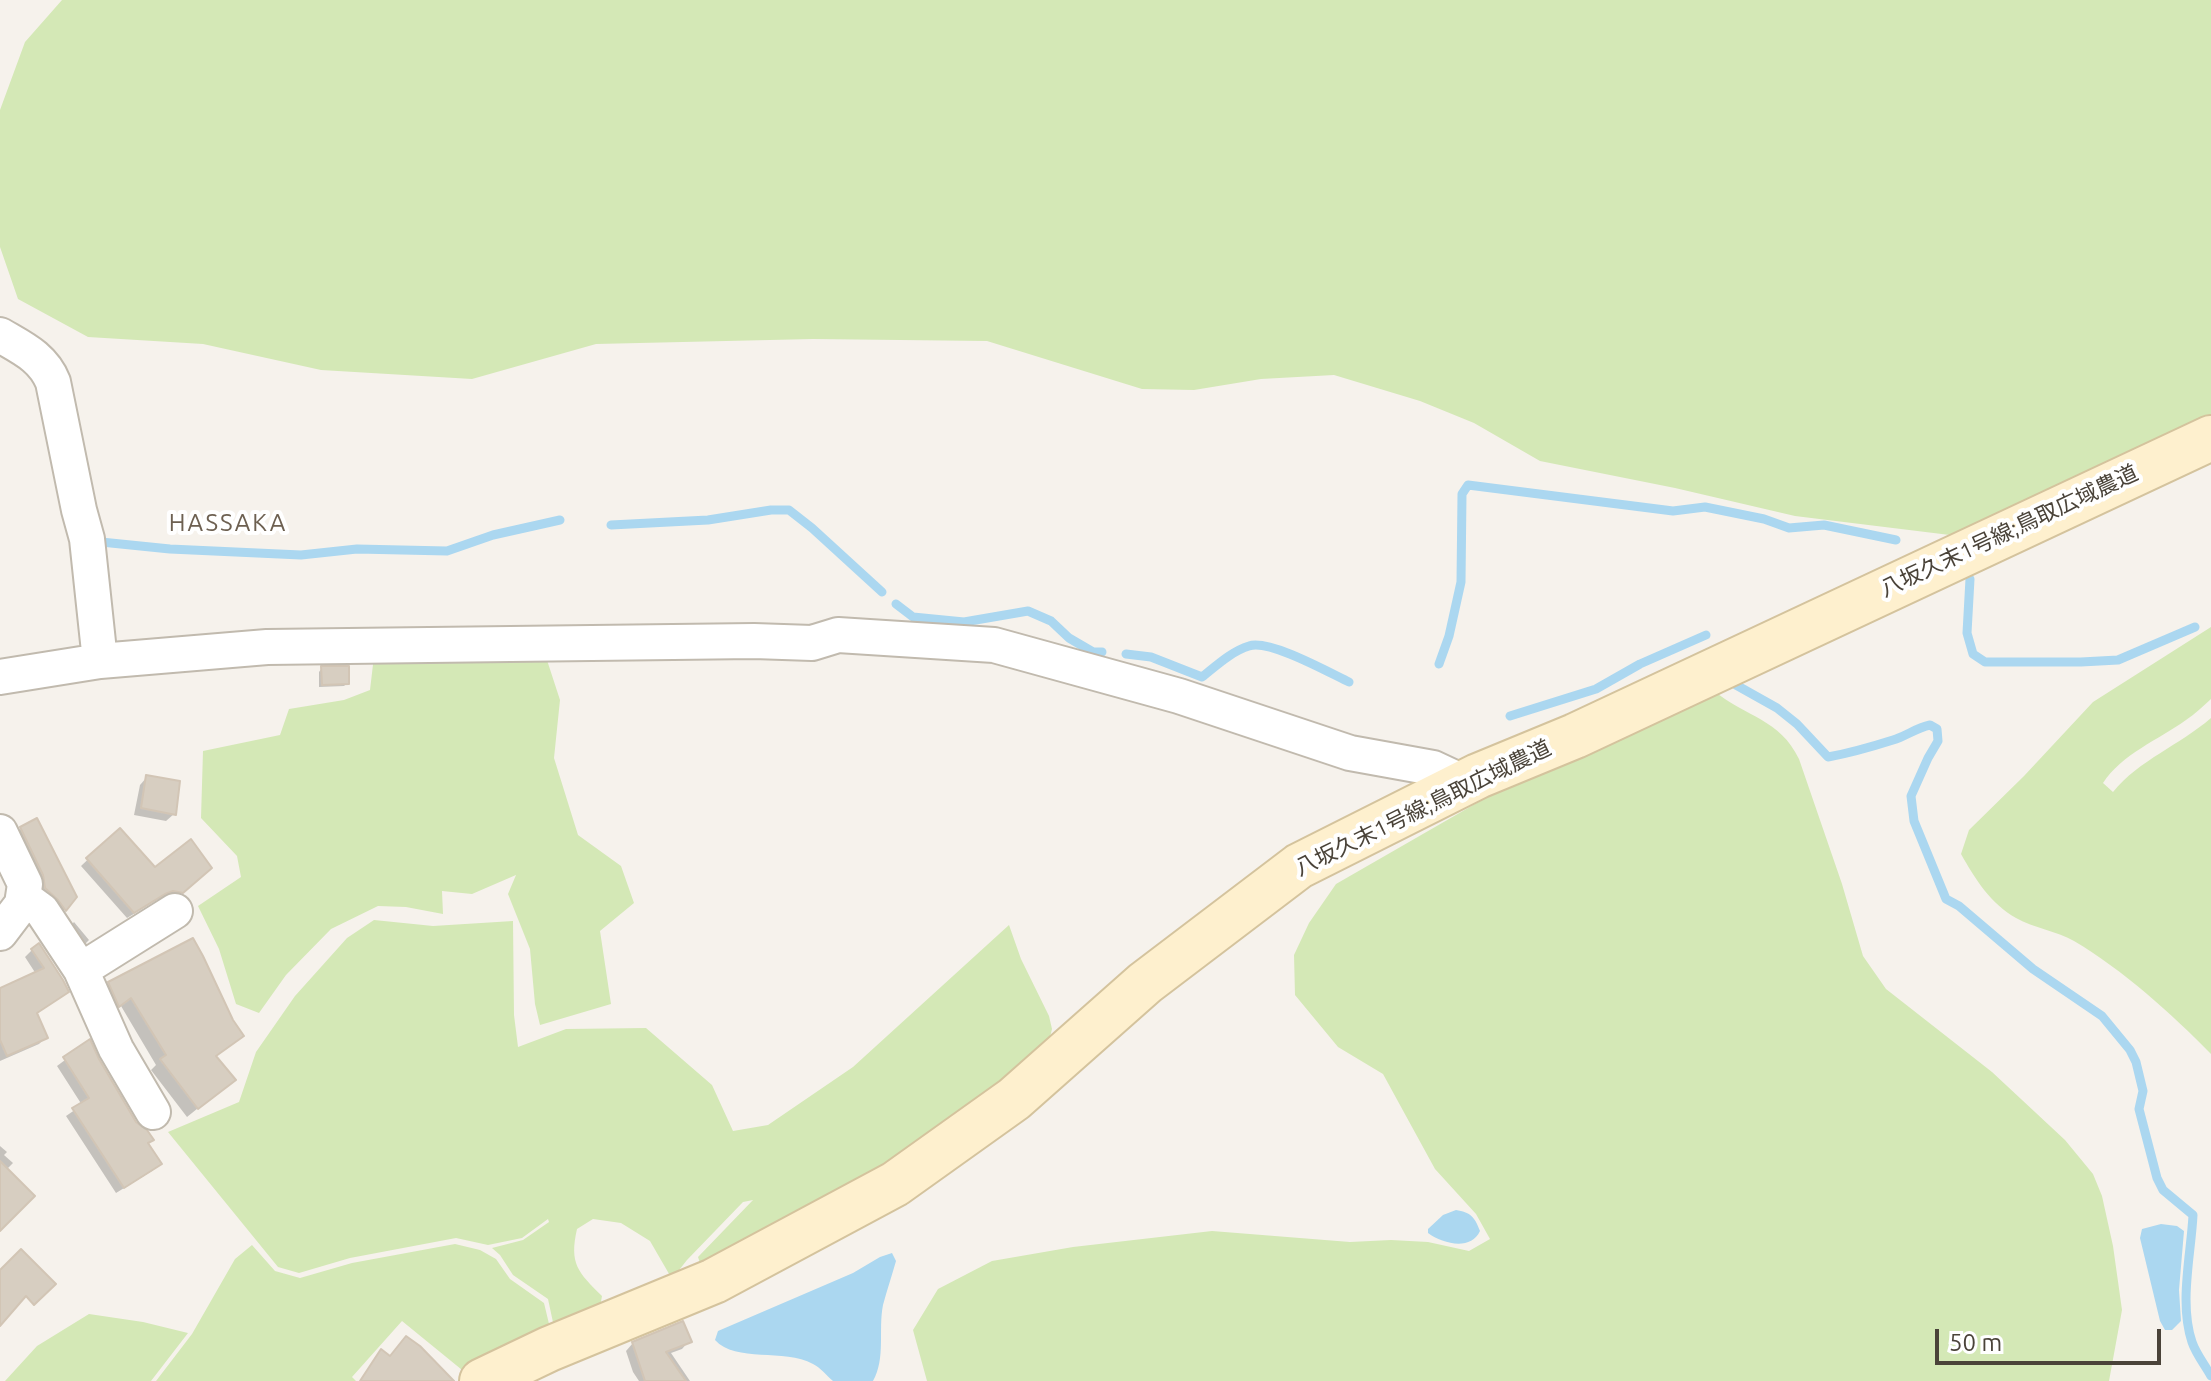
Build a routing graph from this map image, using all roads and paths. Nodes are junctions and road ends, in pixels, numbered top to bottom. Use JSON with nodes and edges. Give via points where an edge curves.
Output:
{"nodes":[{"id":1,"x":0,"y":335,"type":"edge"},
{"id":2,"x":2211,"y":438,"type":"edge"},
{"id":3,"x":100,"y":661,"type":"junction"},
{"id":4,"x":0,"y":677,"type":"edge"},
{"id":5,"x":1465,"y":783,"type":"junction"},
{"id":6,"x":0,"y":832,"type":"edge"},
{"id":7,"x":23,"y":897,"type":"junction"},
{"id":8,"x":175,"y":911,"type":"dead end"},
{"id":9,"x":0,"y":933,"type":"edge"},
{"id":10,"x":81,"y":970,"type":"junction"},
{"id":11,"x":153,"y":1112,"type":"dead end"},
{"id":12,"x":482,"y":1381,"type":"edge"}],
"edges":[{"from":1,"to":3,"type":"street","via":[[34,354],[53,382],[87,539]]},
{"from":2,"to":5,"type":"street","name":"八坂久末1号線;鳥取広域農道"},
{"from":3,"to":4,"type":"street"},
{"from":3,"to":5,"type":"street","via":[[267,647],[812,643],[838,635],[994,645],[1179,696],[1350,753],[1433,768]]},
{"from":5,"to":12,"type":"street","name":"八坂久末1号線;鳥取広域農道","via":[[1299,866],[1145,983],[1014,1099],[895,1184],[714,1281]]},
{"from":6,"to":7,"type":"street","via":[[25,884]]},
{"from":7,"to":9,"type":"street"},
{"from":7,"to":10,"type":"street","via":[[42,911]]},
{"from":8,"to":10,"type":"street"},
{"from":10,"to":11,"type":"street","via":[[116,1049]]}]}
